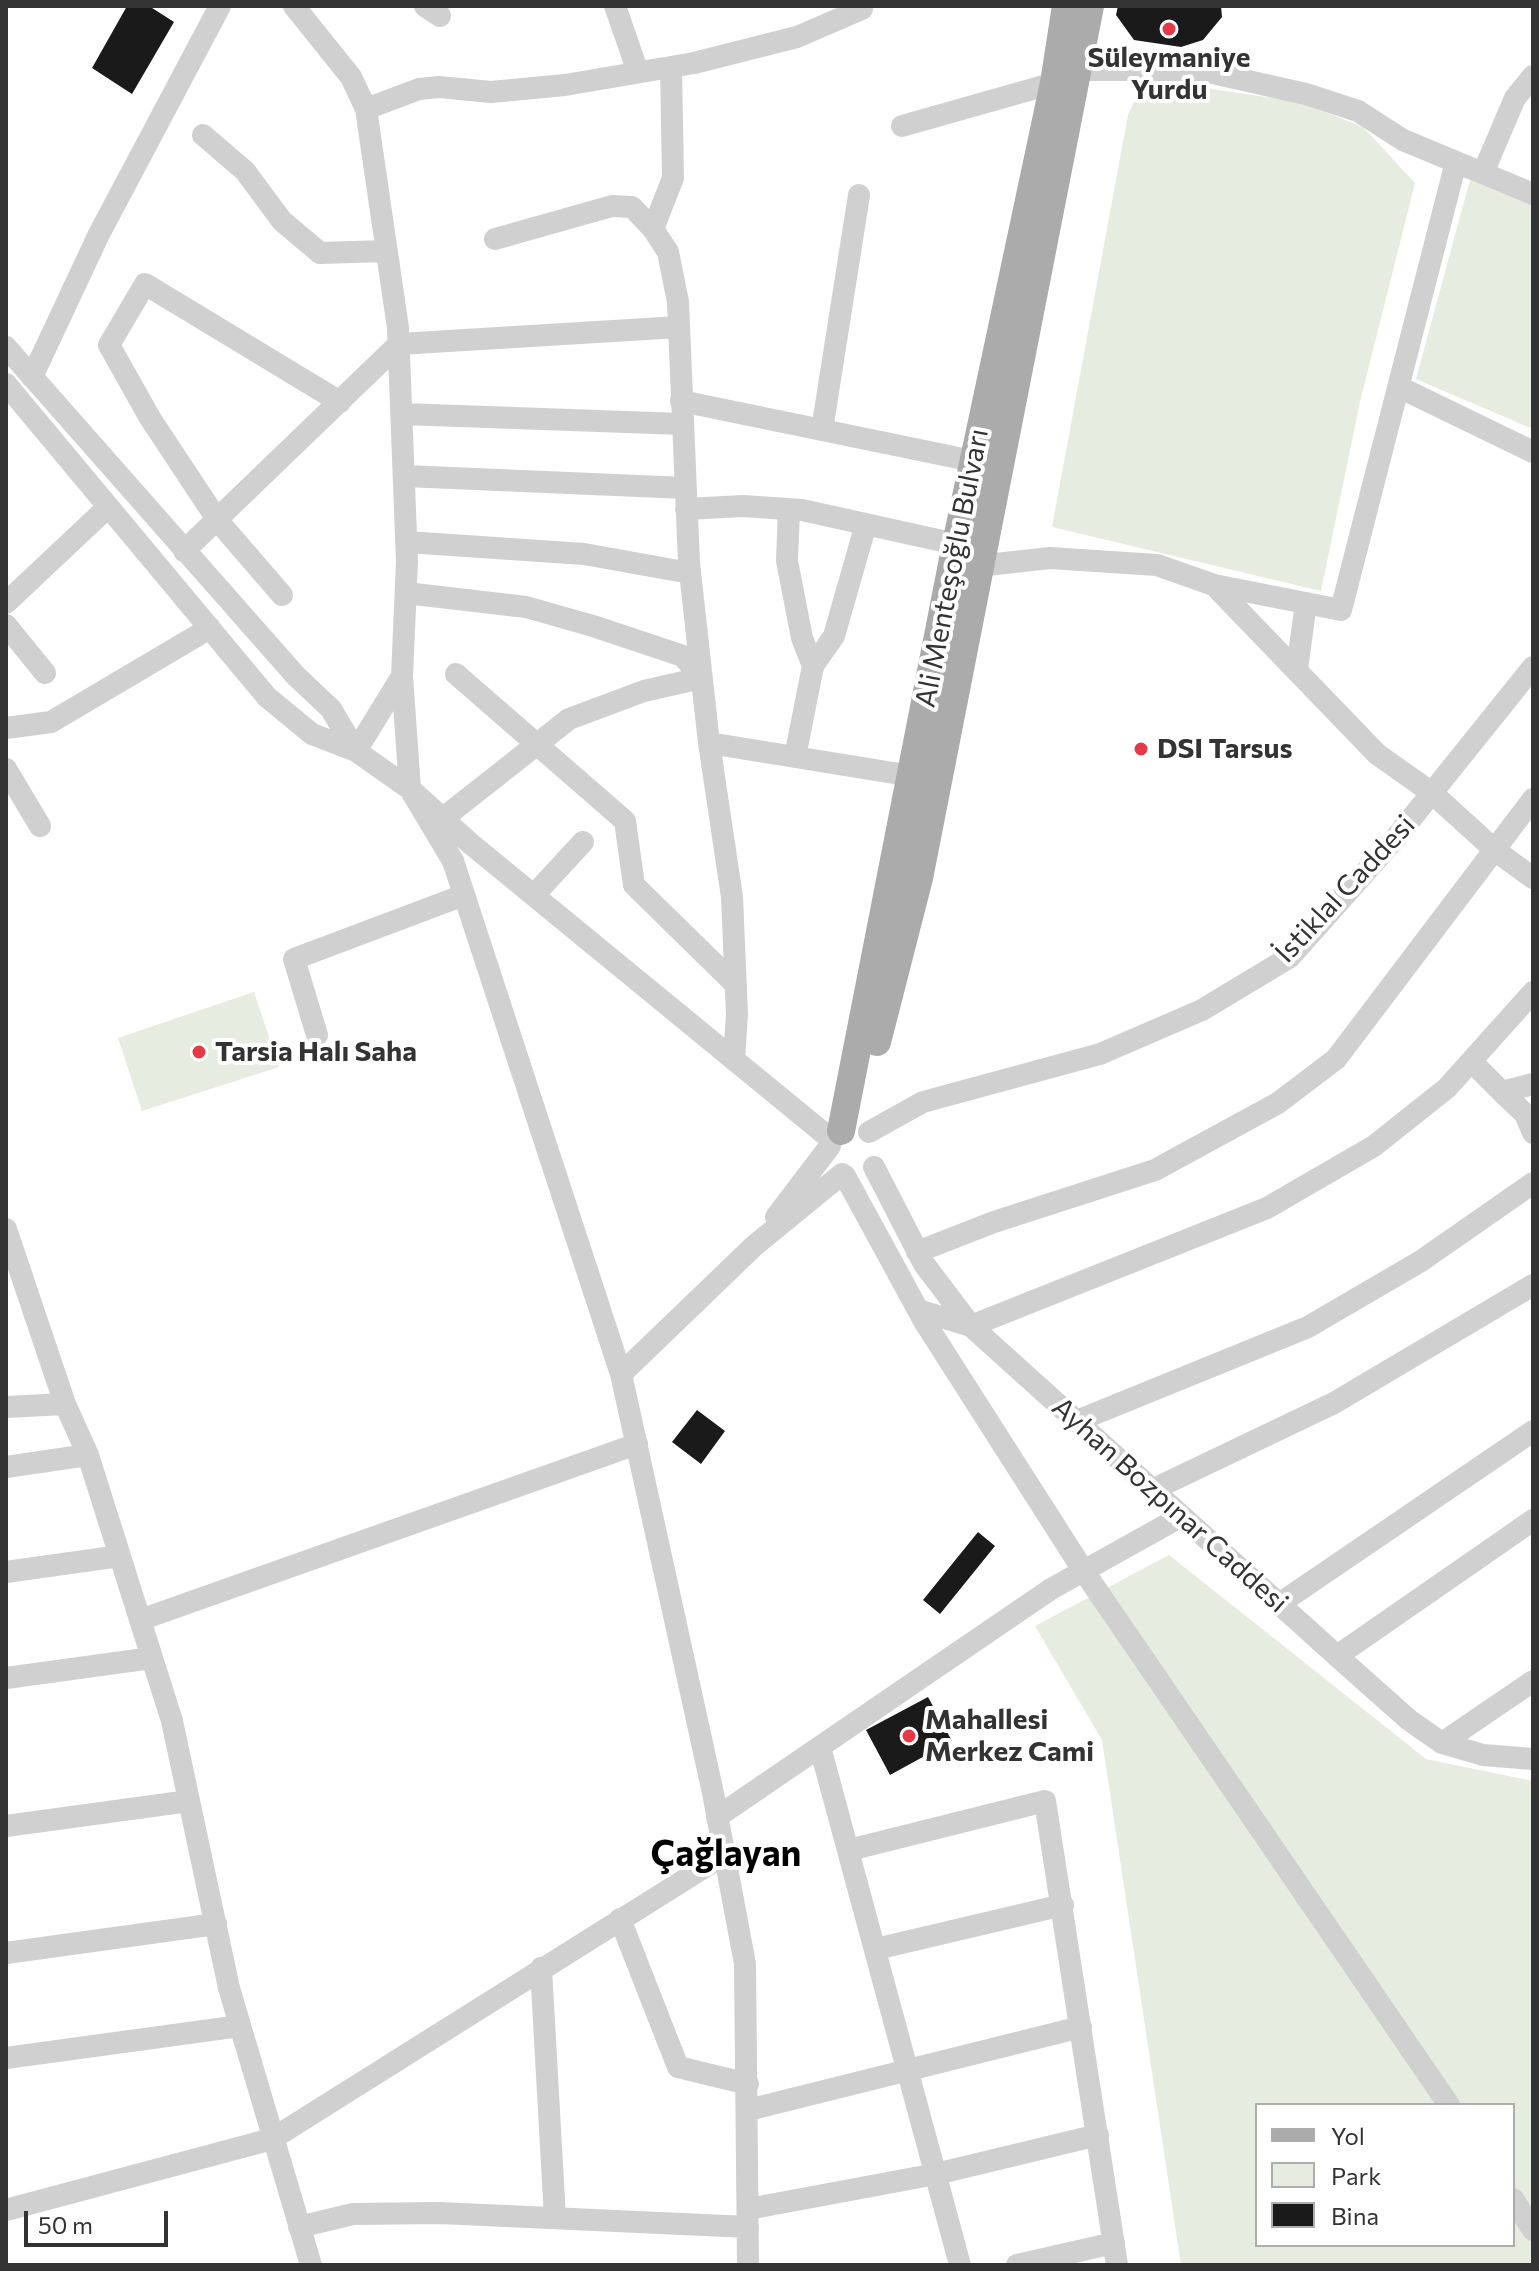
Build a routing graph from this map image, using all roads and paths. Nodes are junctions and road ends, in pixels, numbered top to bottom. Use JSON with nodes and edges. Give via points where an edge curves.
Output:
{"nodes":[{"id":1,"x":220,"y":6,"type":"edge"},
{"id":2,"x":294,"y":6,"type":"edge"},
{"id":3,"x":615,"y":6,"type":"edge"},
{"id":4,"x":861,"y":6,"type":"edge"},
{"id":5,"x":1066,"y":6,"type":"edge"},
{"id":6,"x":1090,"y":6,"type":"edge"},
{"id":7,"x":671,"y":67,"type":"junction"},
{"id":8,"x":1079,"y":70,"type":"junction"},
{"id":9,"x":638,"y":72,"type":"junction"},
{"id":10,"x":1533,"y":76,"type":"edge"},
{"id":11,"x":1054,"y":83,"type":"junction"},
{"id":12,"x":366,"y":109,"type":"junction"},
{"id":13,"x":902,"y":126,"type":"dead end"},
{"id":14,"x":203,"y":135,"type":"dead end"},
{"id":15,"x":1456,"y":162,"type":"junction"},
{"id":16,"x":1483,"y":173,"type":"junction"},
{"id":17,"x":1533,"y":194,"type":"edge"},
{"id":18,"x":859,"y":195,"type":"dead end"},
{"id":19,"x":653,"y":229,"type":"junction"},
{"id":20,"x":495,"y":239,"type":"dead end"},
{"id":21,"x":386,"y":251,"type":"junction"},
{"id":22,"x":679,"y":327,"type":"junction"},
{"id":23,"x":399,"y":344,"type":"junction"},
{"id":24,"x":6,"y":347,"type":"edge"},
{"id":25,"x":32,"y":377,"type":"junction"},
{"id":26,"x":6,"y":384,"type":"edge"},
{"id":27,"x":1399,"y":387,"type":"junction"},
{"id":28,"x":681,"y":401,"type":"junction"},
{"id":29,"x":340,"y":402,"type":"junction"},
{"id":30,"x":403,"y":414,"type":"junction"},
{"id":31,"x":682,"y":424,"type":"junction"},
{"id":32,"x":822,"y":430,"type":"junction"},
{"id":33,"x":1533,"y":452,"type":"edge"},
{"id":34,"x":973,"y":461,"type":"junction"},
{"id":35,"x":405,"y":476,"type":"junction"},
{"id":36,"x":686,"y":498,"type":"junction"},
{"id":37,"x":108,"y":507,"type":"junction"},
{"id":38,"x":789,"y":509,"type":"junction"},
{"id":39,"x":218,"y":521,"type":"junction"},
{"id":40,"x":866,"y":524,"type":"junction"},
{"id":41,"x":407,"y":542,"type":"junction"},
{"id":42,"x":956,"y":544,"type":"junction"},
{"id":43,"x":184,"y":551,"type":"junction"},
{"id":44,"x":978,"y":566,"type":"junction"},
{"id":45,"x":690,"y":573,"type":"junction"},
{"id":46,"x":1214,"y":585,"type":"junction"},
{"id":47,"x":406,"y":593,"type":"junction"},
{"id":48,"x":282,"y":595,"type":"dead end"},
{"id":49,"x":6,"y":603,"type":"edge"},
{"id":50,"x":1306,"y":603,"type":"junction"},
{"id":51,"x":6,"y":625,"type":"edge"},
{"id":52,"x":210,"y":628,"type":"junction"},
{"id":53,"x":813,"y":666,"type":"junction"},
{"id":54,"x":1533,"y":667,"type":"edge"},
{"id":55,"x":1297,"y":669,"type":"junction"},
{"id":56,"x":45,"y":673,"type":"dead end"},
{"id":57,"x":456,"y":674,"type":"dead end"},
{"id":58,"x":402,"y":676,"type":"junction"},
{"id":59,"x":701,"y":678,"type":"junction"},
{"id":60,"x":6,"y":728,"type":"edge"},
{"id":61,"x":709,"y":743,"type":"junction"},
{"id":62,"x":533,"y":745,"type":"junction"},
{"id":63,"x":356,"y":751,"type":"junction"},
{"id":64,"x":795,"y":757,"type":"junction"},
{"id":65,"x":6,"y":769,"type":"edge"},
{"id":66,"x":912,"y":776,"type":"junction"},
{"id":67,"x":410,"y":789,"type":"junction"},
{"id":68,"x":1432,"y":793,"type":"junction"},
{"id":69,"x":1533,"y":799,"type":"edge"},
{"id":70,"x":442,"y":819,"type":"junction"},
{"id":71,"x":40,"y":826,"type":"dead end"},
{"id":72,"x":583,"y":842,"type":"dead end"},
{"id":73,"x":1496,"y":851,"type":"junction"},
{"id":74,"x":1533,"y":878,"type":"edge"},
{"id":75,"x":464,"y":895,"type":"junction"},
{"id":76,"x":534,"y":895,"type":"junction"},
{"id":77,"x":736,"y":985,"type":"junction"},
{"id":78,"x":1533,"y":992,"type":"edge"},
{"id":79,"x":317,"y":1035,"type":"dead end"},
{"id":80,"x":734,"y":1060,"type":"junction"},
{"id":81,"x":1472,"y":1062,"type":"junction"},
{"id":82,"x":1533,"y":1084,"type":"edge"},
{"id":83,"x":1502,"y":1092,"type":"junction"},
{"id":84,"x":1533,"y":1133,"type":"edge"},
{"id":85,"x":845,"y":1135,"type":"junction"},
{"id":86,"x":874,"y":1167,"type":"junction"},
{"id":87,"x":843,"y":1175,"type":"junction"},
{"id":88,"x":1533,"y":1183,"type":"edge"},
{"id":89,"x":6,"y":1229,"type":"edge"},
{"id":90,"x":754,"y":1246,"type":"junction"},
{"id":91,"x":917,"y":1252,"type":"junction"},
{"id":92,"x":1533,"y":1285,"type":"edge"},
{"id":93,"x":918,"y":1310,"type":"junction"},
{"id":94,"x":971,"y":1326,"type":"junction"},
{"id":95,"x":621,"y":1374,"type":"junction"},
{"id":96,"x":65,"y":1404,"type":"junction"},
{"id":97,"x":6,"y":1407,"type":"edge"},
{"id":98,"x":1077,"y":1421,"type":"junction"},
{"id":99,"x":1533,"y":1431,"type":"edge"},
{"id":100,"x":637,"y":1444,"type":"junction"},
{"id":101,"x":88,"y":1455,"type":"junction"},
{"id":102,"x":6,"y":1467,"type":"edge"},
{"id":103,"x":1152,"y":1490,"type":"junction"},
{"id":104,"x":1182,"y":1516,"type":"junction"},
{"id":105,"x":1533,"y":1520,"type":"edge"},
{"id":106,"x":120,"y":1556,"type":"junction"},
{"id":107,"x":1083,"y":1570,"type":"junction"},
{"id":108,"x":6,"y":1572,"type":"edge"},
{"id":109,"x":1279,"y":1604,"type":"junction"},
{"id":110,"x":140,"y":1620,"type":"junction"},
{"id":111,"x":1337,"y":1656,"type":"junction"},
{"id":112,"x":152,"y":1658,"type":"junction"},
{"id":113,"x":6,"y":1678,"type":"edge"},
{"id":114,"x":1533,"y":1681,"type":"edge"},
{"id":115,"x":1442,"y":1743,"type":"junction"},
{"id":116,"x":820,"y":1747,"type":"junction"},
{"id":117,"x":1533,"y":1759,"type":"edge"},
{"id":118,"x":189,"y":1801,"type":"junction"},
{"id":119,"x":717,"y":1817,"type":"junction"},
{"id":120,"x":6,"y":1826,"type":"edge"},
{"id":121,"x":849,"y":1850,"type":"junction"},
{"id":122,"x":724,"y":1855,"type":"junction"},
{"id":123,"x":1063,"y":1905,"type":"junction"},
{"id":124,"x":620,"y":1919,"type":"junction"},
{"id":125,"x":216,"y":1924,"type":"junction"},
{"id":126,"x":876,"y":1949,"type":"junction"},
{"id":127,"x":6,"y":1953,"type":"edge"},
{"id":128,"x":541,"y":1968,"type":"junction"},
{"id":129,"x":240,"y":2026,"type":"junction"},
{"id":130,"x":1081,"y":2027,"type":"junction"},
{"id":131,"x":6,"y":2058,"type":"edge"},
{"id":132,"x":908,"y":2067,"type":"junction"},
{"id":133,"x":748,"y":2084,"type":"junction"},
{"id":134,"x":1448,"y":2103,"type":"edge"},
{"id":135,"x":748,"y":2110,"type":"junction"},
{"id":136,"x":1098,"y":2135,"type":"junction"},
{"id":137,"x":272,"y":2139,"type":"junction"},
{"id":138,"x":936,"y":2174,"type":"junction"},
{"id":139,"x":1515,"y":2202,"type":"edge"},
{"id":140,"x":6,"y":2210,"type":"edge"},
{"id":141,"x":555,"y":2218,"type":"junction"},
{"id":142,"x":748,"y":2218,"type":"junction"},
{"id":143,"x":299,"y":2227,"type":"junction"},
{"id":144,"x":1533,"y":2230,"type":"edge"},
{"id":145,"x":1116,"y":2254,"type":"edge"},
{"id":146,"x":311,"y":2265,"type":"edge"},
{"id":147,"x":748,"y":2265,"type":"edge"},
{"id":148,"x":960,"y":2265,"type":"edge"},
{"id":149,"x":1017,"y":2265,"type":"edge"}],
"edges":[{"from":1,"to":25,"type":"street","via":[[99,234]]},
{"from":2,"to":12,"type":"street","via":[[351,77]]},
{"from":3,"to":9,"type":"street"},
{"from":4,"to":7,"type":"street","via":[[797,37]]},
{"from":5,"to":11,"type":"main road","name":"Ali Menteşoğlu Bulvarı"},
{"from":6,"to":8,"type":"main road","name":"Ali Menteşoğlu Bulvarı"},
{"from":7,"to":9,"type":"street"},
{"from":7,"to":19,"type":"street","via":[[673,178]]},
{"from":8,"to":15,"type":"street","via":[[1199,70],[1306,94],[1358,111],[1403,140]]},
{"from":8,"to":44,"type":"main road","name":"Ali Menteşoğlu Bulvarı"},
{"from":9,"to":12,"type":"street","via":[[491,92],[419,89]]},
{"from":10,"to":16,"type":"street","via":[[1515,98]]},
{"from":11,"to":13,"type":"street"},
{"from":11,"to":34,"type":"main road","name":"Ali Menteşoğlu Bulvarı"},
{"from":12,"to":21,"type":"street"},
{"from":14,"to":21,"type":"street","via":[[245,171],[282,221],[320,253]]},
{"from":15,"to":16,"type":"street"},
{"from":15,"to":27,"type":"street"},
{"from":16,"to":17,"type":"street"},
{"from":18,"to":32,"type":"street"},
{"from":19,"to":20,"type":"street","via":[[632,207],[612,206]]},
{"from":19,"to":22,"type":"street","via":[[668,252]]},
{"from":21,"to":23,"type":"street"},
{"from":22,"to":23,"type":"street"},
{"from":22,"to":28,"type":"street"},
{"from":23,"to":29,"type":"street"},
{"from":23,"to":30,"type":"street"},
{"from":24,"to":25,"type":"street"},
{"from":25,"to":43,"type":"street"},
{"from":26,"to":37,"type":"street"},
{"from":27,"to":33,"type":"street"},
{"from":27,"to":50,"type":"street","via":[[1341,610]]},
{"from":28,"to":31,"type":"street"},
{"from":28,"to":32,"type":"street"},
{"from":29,"to":39,"type":"street"},
{"from":29,"to":39,"type":"street","via":[[145,284],[109,345]]},
{"from":30,"to":31,"type":"street"},
{"from":30,"to":35,"type":"street"},
{"from":31,"to":36,"type":"street"},
{"from":32,"to":34,"type":"street"},
{"from":34,"to":42,"type":"main road","name":"Ali Menteşoğlu Bulvarı"},
{"from":35,"to":36,"type":"street"},
{"from":35,"to":41,"type":"street"},
{"from":36,"to":38,"type":"street"},
{"from":36,"to":45,"type":"street"},
{"from":37,"to":49,"type":"street"},
{"from":37,"to":52,"type":"street"},
{"from":38,"to":40,"type":"street"},
{"from":38,"to":53,"type":"street","via":[[787,561]]},
{"from":39,"to":43,"type":"street"},
{"from":39,"to":48,"type":"street"},
{"from":40,"to":42,"type":"street"},
{"from":40,"to":53,"type":"street","via":[[834,636]]},
{"from":41,"to":45,"type":"street","via":[[584,554]]},
{"from":41,"to":47,"type":"street"},
{"from":42,"to":44,"type":"street"},
{"from":42,"to":66,"type":"main road","name":"Ali Menteşoğlu Bulvarı"},
{"from":43,"to":63,"type":"street","via":[[331,709]]},
{"from":44,"to":46,"type":"street","via":[[1050,558],[1157,565]]},
{"from":44,"to":85,"type":"main road","name":"Ali Menteşoğlu Bulvarı","via":[[919,878]]},
{"from":45,"to":59,"type":"street"},
{"from":46,"to":50,"type":"street"},
{"from":46,"to":55,"type":"street"},
{"from":47,"to":58,"type":"street"},
{"from":47,"to":59,"type":"street","via":[[526,607],[593,626],[683,656]]},
{"from":50,"to":55,"type":"street"},
{"from":51,"to":56,"type":"street"},
{"from":52,"to":60,"type":"street","via":[[51,722]]},
{"from":52,"to":63,"type":"street","via":[[267,697],[312,734]]},
{"from":53,"to":64,"type":"street"},
{"from":54,"to":68,"type":"street","name":"İstiklal Caddesi"},
{"from":55,"to":68,"type":"street","via":[[1377,754]]},
{"from":57,"to":62,"type":"street"},
{"from":58,"to":63,"type":"street"},
{"from":58,"to":67,"type":"street"},
{"from":59,"to":61,"type":"street"},
{"from":59,"to":62,"type":"street","via":[[644,691],[569,719]]},
{"from":61,"to":64,"type":"street"},
{"from":61,"to":77,"type":"street","via":[[732,897]]},
{"from":62,"to":70,"type":"street"},
{"from":62,"to":77,"type":"street","via":[[625,821],[634,885]]},
{"from":63,"to":67,"type":"street"},
{"from":64,"to":66,"type":"street"},
{"from":65,"to":71,"type":"street"},
{"from":66,"to":85,"type":"main road","name":"Ali Menteşoğlu Bulvarı"},
{"from":67,"to":70,"type":"street"},
{"from":67,"to":75,"type":"street","via":[[453,861]]},
{"from":68,"to":73,"type":"street"},
{"from":68,"to":85,"type":"street","name":"İstiklal Caddesi","via":[[1290,957],[1202,1010],[1100,1054],[923,1102]]},
{"from":69,"to":73,"type":"street"},
{"from":70,"to":76,"type":"street"},
{"from":72,"to":76,"type":"street"},
{"from":73,"to":74,"type":"street"},
{"from":73,"to":91,"type":"street","via":[[1336,1059],[1278,1103],[1155,1170]]},
{"from":75,"to":79,"type":"street","via":[[294,959]]},
{"from":75,"to":95,"type":"street"},
{"from":76,"to":80,"type":"street"},
{"from":77,"to":80,"type":"street"},
{"from":78,"to":81,"type":"street"},
{"from":80,"to":85,"type":"street"},
{"from":81,"to":83,"type":"street"},
{"from":81,"to":94,"type":"street","via":[[1374,1146],[1267,1208]]},
{"from":82,"to":83,"type":"street"},
{"from":83,"to":84,"type":"street","via":[[1525,1114]]},
{"from":85,"to":86,"type":"street","via":[[878,1149]]},
{"from":85,"to":87,"type":"street","via":[[832,1164]]},
{"from":85,"to":90,"type":"street"},
{"from":86,"to":87,"type":"street","via":[[859,1177]]},
{"from":86,"to":91,"type":"street","name":"Ayhan Bozpınar Caddesi"},
{"from":87,"to":90,"type":"street"},
{"from":87,"to":93,"type":"street"},
{"from":88,"to":98,"type":"street","via":[[1421,1261],[1308,1327]]},
{"from":89,"to":96,"type":"street"},
{"from":90,"to":95,"type":"street"},
{"from":91,"to":94,"type":"street","name":"Ayhan Bozpınar Caddesi"},
{"from":92,"to":103,"type":"street","via":[[1334,1403]]},
{"from":93,"to":94,"type":"street"},
{"from":93,"to":107,"type":"street"},
{"from":94,"to":98,"type":"street","name":"Ayhan Bozpınar Caddesi"},
{"from":95,"to":100,"type":"street"},
{"from":96,"to":97,"type":"street"},
{"from":96,"to":101,"type":"street"},
{"from":98,"to":103,"type":"street","name":"Ayhan Bozpınar Caddesi"},
{"from":99,"to":109,"type":"street"},
{"from":100,"to":110,"type":"street"},
{"from":100,"to":119,"type":"street"},
{"from":101,"to":102,"type":"street"},
{"from":101,"to":106,"type":"street"},
{"from":103,"to":104,"type":"street","name":"Ayhan Bozpınar Caddesi"},
{"from":104,"to":107,"type":"street"},
{"from":104,"to":109,"type":"street","name":"Ayhan Bozpınar Caddesi"},
{"from":105,"to":111,"type":"street"},
{"from":106,"to":108,"type":"street"},
{"from":106,"to":110,"type":"street"},
{"from":107,"to":116,"type":"street"},
{"from":107,"to":134,"type":"street"},
{"from":109,"to":111,"type":"street","name":"Ayhan Bozpınar Caddesi"},
{"from":110,"to":112,"type":"street"},
{"from":111,"to":115,"type":"street","name":"Ayhan Bozpınar Caddesi"},
{"from":112,"to":113,"type":"street"},
{"from":112,"to":118,"type":"street"},
{"from":114,"to":115,"type":"street"},
{"from":115,"to":117,"type":"street","name":"Ayhan Bozpınar Caddesi","via":[[1483,1755]]},
{"from":116,"to":119,"type":"street"},
{"from":116,"to":121,"type":"street"},
{"from":118,"to":120,"type":"street"},
{"from":118,"to":125,"type":"street"},
{"from":119,"to":122,"type":"street"},
{"from":121,"to":123,"type":"street","via":[[1045,1801]]},
{"from":121,"to":126,"type":"street"},
{"from":122,"to":124,"type":"street"},
{"from":122,"to":133,"type":"street","via":[[745,1964]]},
{"from":123,"to":126,"type":"street"},
{"from":123,"to":130,"type":"street"},
{"from":124,"to":128,"type":"street"},
{"from":124,"to":133,"type":"street","via":[[678,2067]]},
{"from":125,"to":127,"type":"street"},
{"from":125,"to":129,"type":"street"},
{"from":126,"to":132,"type":"street"},
{"from":128,"to":137,"type":"street"},
{"from":128,"to":141,"type":"street"},
{"from":129,"to":131,"type":"street"},
{"from":129,"to":137,"type":"street"},
{"from":130,"to":132,"type":"street"},
{"from":130,"to":136,"type":"street"},
{"from":132,"to":135,"type":"street"},
{"from":132,"to":138,"type":"street"},
{"from":133,"to":135,"type":"street"},
{"from":135,"to":142,"type":"street"},
{"from":136,"to":138,"type":"street"},
{"from":136,"to":145,"type":"street"},
{"from":137,"to":140,"type":"street"},
{"from":137,"to":143,"type":"street"},
{"from":138,"to":142,"type":"street"},
{"from":138,"to":148,"type":"street"},
{"from":139,"to":144,"type":"street"},
{"from":141,"to":142,"type":"street"},
{"from":141,"to":143,"type":"street","via":[[353,2214]]},
{"from":142,"to":147,"type":"street"},
{"from":143,"to":146,"type":"street"},
{"from":145,"to":149,"type":"street"}]}
